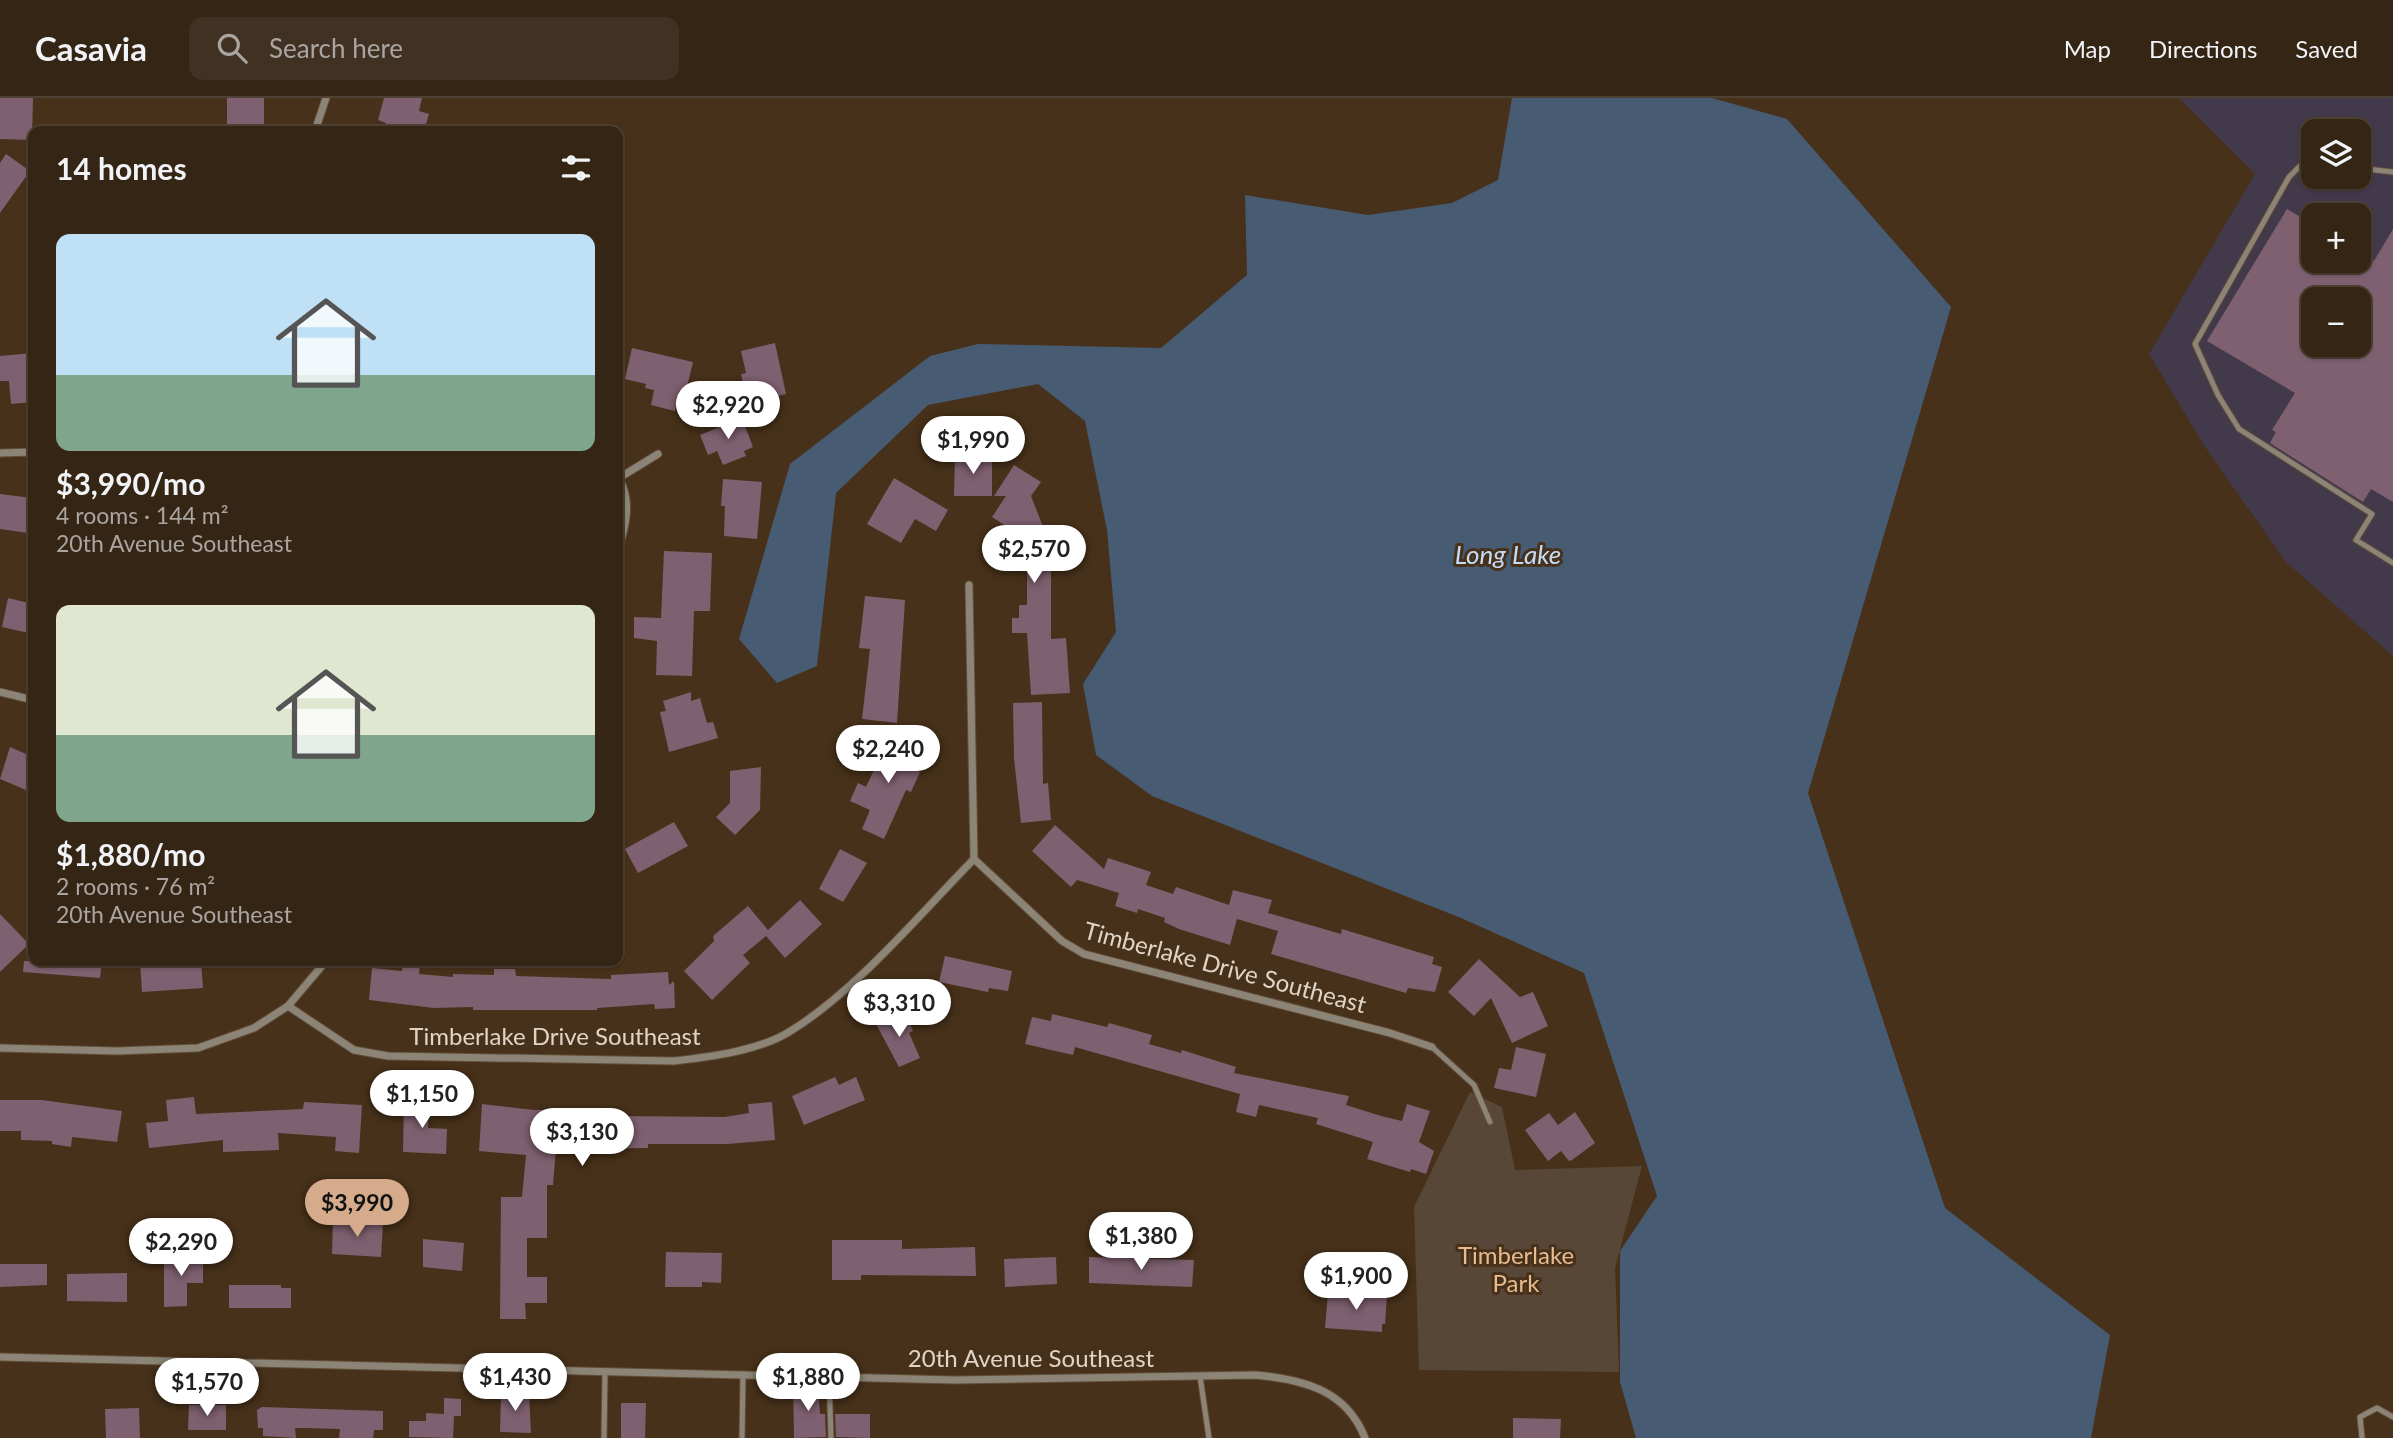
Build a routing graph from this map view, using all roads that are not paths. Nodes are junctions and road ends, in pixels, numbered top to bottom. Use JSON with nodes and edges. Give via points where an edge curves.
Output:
{"nodes":[{"id":1,"x":326,"y":98,"type":"edge"},
{"id":2,"x":317,"y":126,"type":"edge"},
{"id":3,"x":2301,"y":165,"type":"edge"},
{"id":4,"x":2371,"y":170,"type":"edge"},
{"id":5,"x":2393,"y":172,"type":"edge"},
{"id":6,"x":28,"y":452,"type":"edge"},
{"id":7,"x":0,"y":453,"type":"edge"},
{"id":8,"x":658,"y":454,"type":"dead end"},
{"id":9,"x":623,"y":475,"type":"edge"},
{"id":10,"x":623,"y":486,"type":"edge"},
{"id":11,"x":623,"y":530,"type":"edge"},
{"id":12,"x":2393,"y":564,"type":"edge"},
{"id":13,"x":969,"y":585,"type":"dead end"},
{"id":14,"x":0,"y":692,"type":"edge"},
{"id":15,"x":28,"y":699,"type":"edge"},
{"id":16,"x":974,"y":859,"type":"junction"},
{"id":17,"x":322,"y":966,"type":"edge"},
{"id":18,"x":288,"y":1006,"type":"junction"},
{"id":19,"x":1432,"y":1047,"type":"joint"},
{"id":20,"x":0,"y":1048,"type":"edge"},
{"id":21,"x":1490,"y":1122,"type":"dead end"},
{"id":22,"x":0,"y":1357,"type":"edge"},
{"id":23,"x":605,"y":1373,"type":"junction"},
{"id":24,"x":743,"y":1374,"type":"junction"},
{"id":25,"x":829,"y":1376,"type":"junction"},
{"id":26,"x":1200,"y":1376,"type":"junction"},
{"id":27,"x":2393,"y":1417,"type":"edge"},
{"id":28,"x":604,"y":1438,"type":"edge"},
{"id":29,"x":742,"y":1438,"type":"edge"},
{"id":30,"x":831,"y":1438,"type":"edge"},
{"id":31,"x":1209,"y":1438,"type":"edge"},
{"id":32,"x":1365,"y":1438,"type":"edge"},
{"id":33,"x":2362,"y":1438,"type":"edge"}],
"edges":[{"from":1,"to":2,"type":"street"},
{"from":3,"to":12,"type":"lane","via":[[2289,177],[2195,344],[2239,429],[2372,514],[2356,540]]},
{"from":4,"to":5,"type":"lane"},
{"from":6,"to":7,"type":"street"},
{"from":8,"to":9,"type":"street"},
{"from":10,"to":11,"type":"street","via":[[628,494]]},
{"from":13,"to":16,"type":"street"},
{"from":14,"to":15,"type":"street"},
{"from":16,"to":18,"type":"street","name":"Timberlake Drive Southeast","via":[[853,981],[811,1016],[787,1034],[721,1055],[674,1061],[388,1056],[354,1050]]},
{"from":16,"to":19,"type":"street","name":"Timberlake Drive Southeast","via":[[1062,941],[1084,954]]},
{"from":17,"to":18,"type":"street"},
{"from":18,"to":20,"type":"street","via":[[254,1028],[198,1048]]},
{"from":19,"to":21,"type":"lane","via":[[1474,1085]]},
{"from":22,"to":23,"type":"street","name":"20th Avenue Southeast"},
{"from":23,"to":24,"type":"street","name":"20th Avenue Southeast"},
{"from":23,"to":28,"type":"lane"},
{"from":24,"to":25,"type":"street","name":"20th Avenue Southeast"},
{"from":24,"to":29,"type":"lane"},
{"from":25,"to":26,"type":"street","name":"20th Avenue Southeast","via":[[976,1381]]},
{"from":25,"to":30,"type":"lane"},
{"from":26,"to":31,"type":"lane"},
{"from":26,"to":32,"type":"street","name":"20th Avenue Southeast","via":[[1297,1379],[1338,1401]]},
{"from":27,"to":33,"type":"lane","via":[[2377,1408],[2360,1418]]}]}
